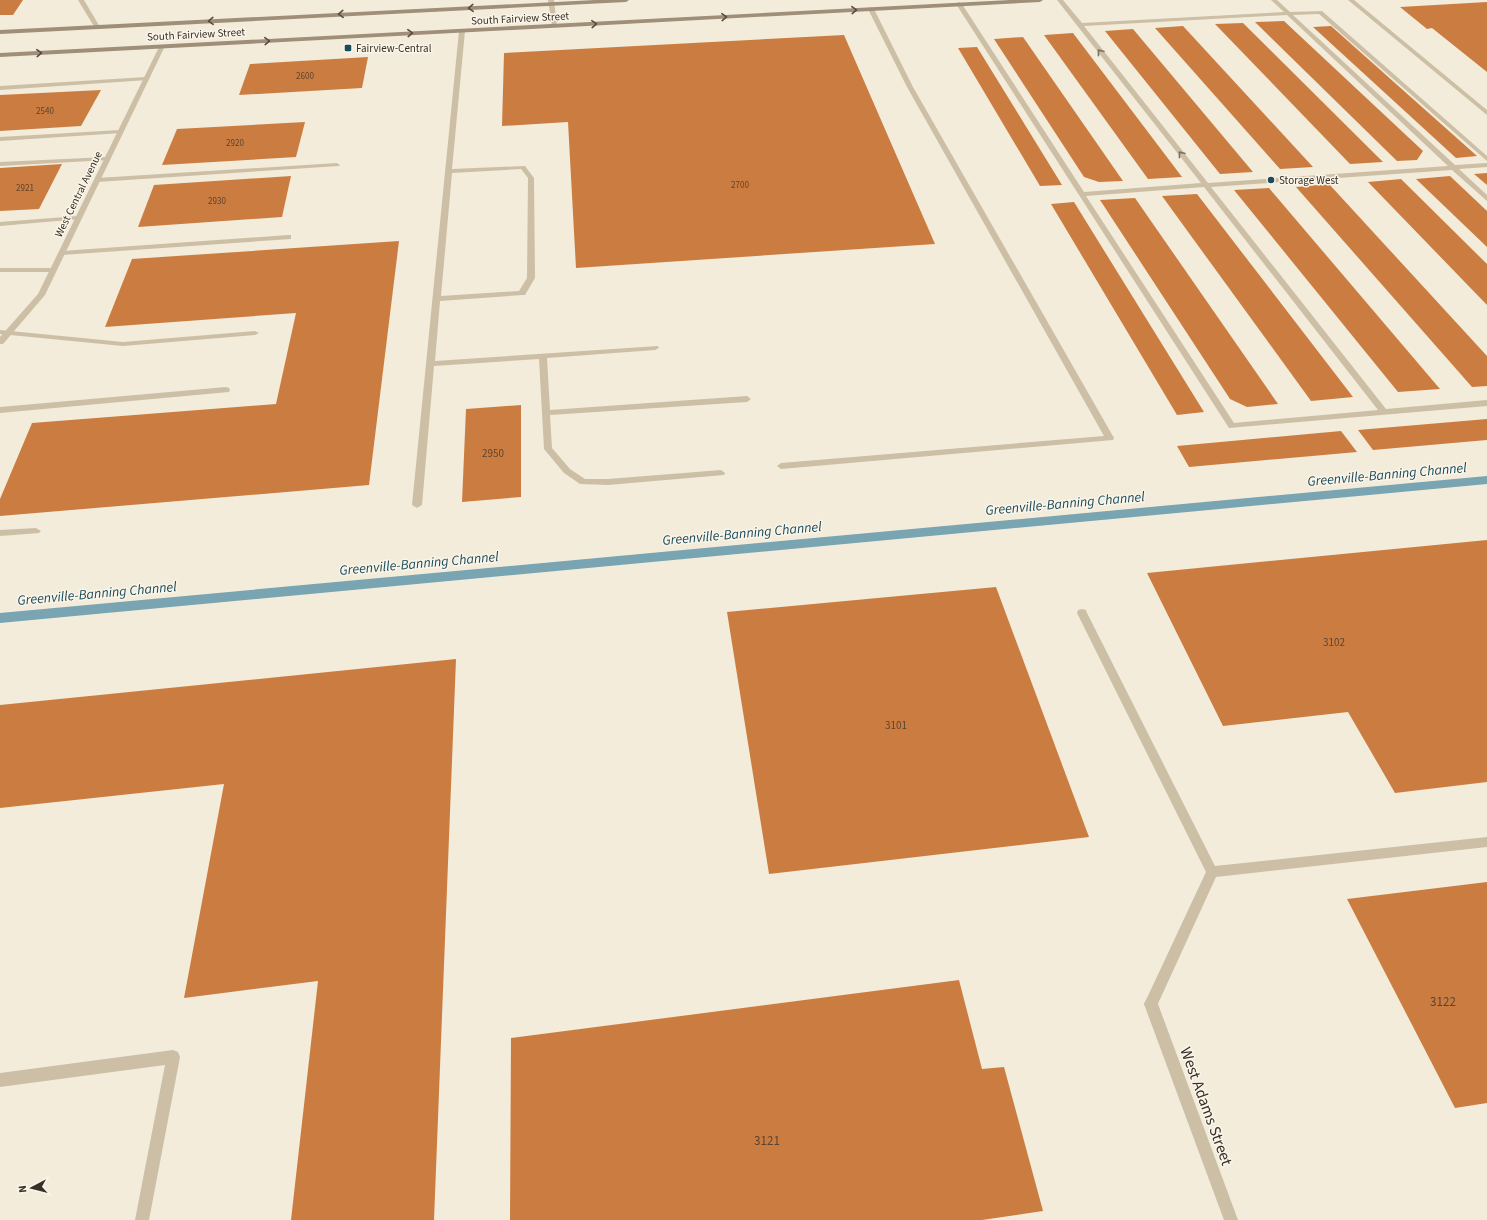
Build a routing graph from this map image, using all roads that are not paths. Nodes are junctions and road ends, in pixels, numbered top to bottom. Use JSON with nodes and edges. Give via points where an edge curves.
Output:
{"nodes":[{"id":1,"x":81,"y":0,"type":"edge"},
{"id":2,"x":626,"y":0,"type":"edge"},
{"id":3,"x":1040,"y":0,"type":"edge"},
{"id":4,"x":1060,"y":0,"type":"edge"},
{"id":5,"x":1274,"y":0,"type":"edge"},
{"id":6,"x":1351,"y":0,"type":"edge"},
{"id":7,"x":551,"y":2,"type":"edge"},
{"id":8,"x":959,"y":4,"type":"junction"},
{"id":9,"x":871,"y":9,"type":"junction"},
{"id":10,"x":1288,"y":14,"type":"junction"},
{"id":11,"x":1080,"y":25,"type":"junction"},
{"id":12,"x":555,"y":26,"type":"junction"},
{"id":13,"x":97,"y":27,"type":"junction"},
{"id":14,"x":462,"y":31,"type":"junction"},
{"id":15,"x":0,"y":32,"type":"edge"},
{"id":16,"x":162,"y":46,"type":"junction"},
{"id":17,"x":0,"y":55,"type":"edge"},
{"id":18,"x":146,"y":79,"type":"junction"},
{"id":19,"x":0,"y":88,"type":"edge"},
{"id":20,"x":1487,"y":113,"type":"edge"},
{"id":21,"x":120,"y":132,"type":"junction"},
{"id":22,"x":0,"y":139,"type":"edge"},
{"id":23,"x":107,"y":159,"type":"junction"},
{"id":24,"x":1487,"y":159,"type":"edge"},
{"id":25,"x":0,"y":164,"type":"edge"},
{"id":26,"x":337,"y":165,"type":"dead end"},
{"id":27,"x":1487,"y":165,"type":"edge"},
{"id":28,"x":1452,"y":167,"type":"junction"},
{"id":29,"x":449,"y":171,"type":"junction"},
{"id":30,"x":97,"y":180,"type":"junction"},
{"id":31,"x":1205,"y":184,"type":"junction"},
{"id":32,"x":1082,"y":194,"type":"junction"},
{"id":33,"x":1487,"y":199,"type":"edge"},
{"id":34,"x":78,"y":218,"type":"junction"},
{"id":35,"x":0,"y":224,"type":"edge"},
{"id":36,"x":288,"y":237,"type":"dead end"},
{"id":37,"x":62,"y":253,"type":"junction"},
{"id":38,"x":0,"y":270,"type":"edge"},
{"id":39,"x":53,"y":270,"type":"junction"},
{"id":40,"x":437,"y":299,"type":"junction"},
{"id":41,"x":4,"y":332,"type":"edge"},
{"id":42,"x":255,"y":333,"type":"dead end"},
{"id":43,"x":0,"y":342,"type":"edge"},
{"id":44,"x":655,"y":348,"type":"dead end"},
{"id":45,"x":543,"y":356,"type":"junction"},
{"id":46,"x":430,"y":364,"type":"junction"},
{"id":47,"x":226,"y":390,"type":"dead end"},
{"id":48,"x":747,"y":399,"type":"dead end"},
{"id":49,"x":1487,"y":403,"type":"edge"},
{"id":50,"x":0,"y":410,"type":"edge"},
{"id":51,"x":1384,"y":412,"type":"junction"},
{"id":52,"x":546,"y":413,"type":"junction"},
{"id":53,"x":781,"y":466,"type":"dead end"},
{"id":54,"x":721,"y":473,"type":"dead end"},
{"id":55,"x":418,"y":505,"type":"dead end"},
{"id":56,"x":36,"y":531,"type":"dead end"},
{"id":57,"x":0,"y":534,"type":"edge"},
{"id":58,"x":1082,"y":613,"type":"dead end"},
{"id":59,"x":1487,"y":842,"type":"edge"},
{"id":60,"x":1212,"y":872,"type":"junction"},
{"id":61,"x":0,"y":1080,"type":"edge"},
{"id":62,"x":142,"y":1220,"type":"edge"},
{"id":63,"x":1231,"y":1220,"type":"edge"}],
"edges":[{"from":1,"to":13,"type":"street"},
{"from":2,"to":7,"type":"main road","name":"South Fairview Street"},
{"from":3,"to":8,"type":"main road","name":"South Fairview Street"},
{"from":4,"to":11,"type":"street"},
{"from":5,"to":10,"type":"street"},
{"from":6,"to":20,"type":"street"},
{"from":7,"to":12,"type":"street"},
{"from":7,"to":13,"type":"main road","name":"South Fairview Street","one_way":true},
{"from":8,"to":9,"type":"main road","name":"South Fairview Street"},
{"from":8,"to":32,"type":"street"},
{"from":12,"to":9,"type":"main road","name":"South Fairview Street","one_way":true},
{"from":9,"to":53,"type":"street","via":[[910,87],[1110,438]]},
{"from":10,"to":11,"type":"street"},
{"from":10,"to":24,"type":"street","via":[[1320,12]]},
{"from":10,"to":28,"type":"street"},
{"from":31,"to":11,"type":"street","one_way":true},
{"from":12,"to":14,"type":"main road","name":"South Fairview Street"},
{"from":13,"to":15,"type":"main road","name":"South Fairview Street"},
{"from":16,"to":14,"type":"main road","name":"South Fairview Street","one_way":true},
{"from":14,"to":29,"type":"street"},
{"from":17,"to":16,"type":"main road","name":"South Fairview Street","one_way":true},
{"from":16,"to":18,"type":"street","name":"West Central Avenue"},
{"from":18,"to":19,"type":"street"},
{"from":18,"to":21,"type":"street","name":"West Central Avenue"},
{"from":21,"to":22,"type":"street"},
{"from":21,"to":23,"type":"street","name":"West Central Avenue"},
{"from":23,"to":25,"type":"street"},
{"from":23,"to":30,"type":"street","name":"West Central Avenue"},
{"from":26,"to":30,"type":"street"},
{"from":27,"to":28,"type":"street"},
{"from":28,"to":31,"type":"street"},
{"from":28,"to":33,"type":"street"},
{"from":29,"to":40,"type":"street"},
{"from":29,"to":40,"type":"street","via":[[523,167],[531,178],[531,278],[522,293]]},
{"from":30,"to":34,"type":"street","name":"West Central Avenue"},
{"from":31,"to":32,"type":"street"},
{"from":31,"to":51,"type":"street"},
{"from":32,"to":51,"type":"street","via":[[1232,426]]},
{"from":34,"to":35,"type":"street"},
{"from":34,"to":37,"type":"street","name":"West Central Avenue"},
{"from":36,"to":37,"type":"street"},
{"from":37,"to":39,"type":"street","name":"West Central Avenue"},
{"from":38,"to":39,"type":"street"},
{"from":39,"to":41,"type":"street","name":"West Central Avenue","via":[[41,294]]},
{"from":40,"to":46,"type":"street"},
{"from":41,"to":42,"type":"street","via":[[123,344]]},
{"from":41,"to":43,"type":"street","name":"West Central Avenue"},
{"from":44,"to":45,"type":"street"},
{"from":45,"to":46,"type":"street"},
{"from":45,"to":52,"type":"street"},
{"from":46,"to":55,"type":"street"},
{"from":47,"to":50,"type":"street"},
{"from":48,"to":52,"type":"street"},
{"from":49,"to":51,"type":"street"},
{"from":52,"to":54,"type":"street","via":[[548,448],[567,472],[583,482]]},
{"from":56,"to":57,"type":"street"},
{"from":58,"to":60,"type":"street"},
{"from":59,"to":60,"type":"street"},
{"from":60,"to":63,"type":"street","name":"West Adams Street","via":[[1151,1004]]},
{"from":61,"to":62,"type":"street","via":[[173,1057]]}]}
